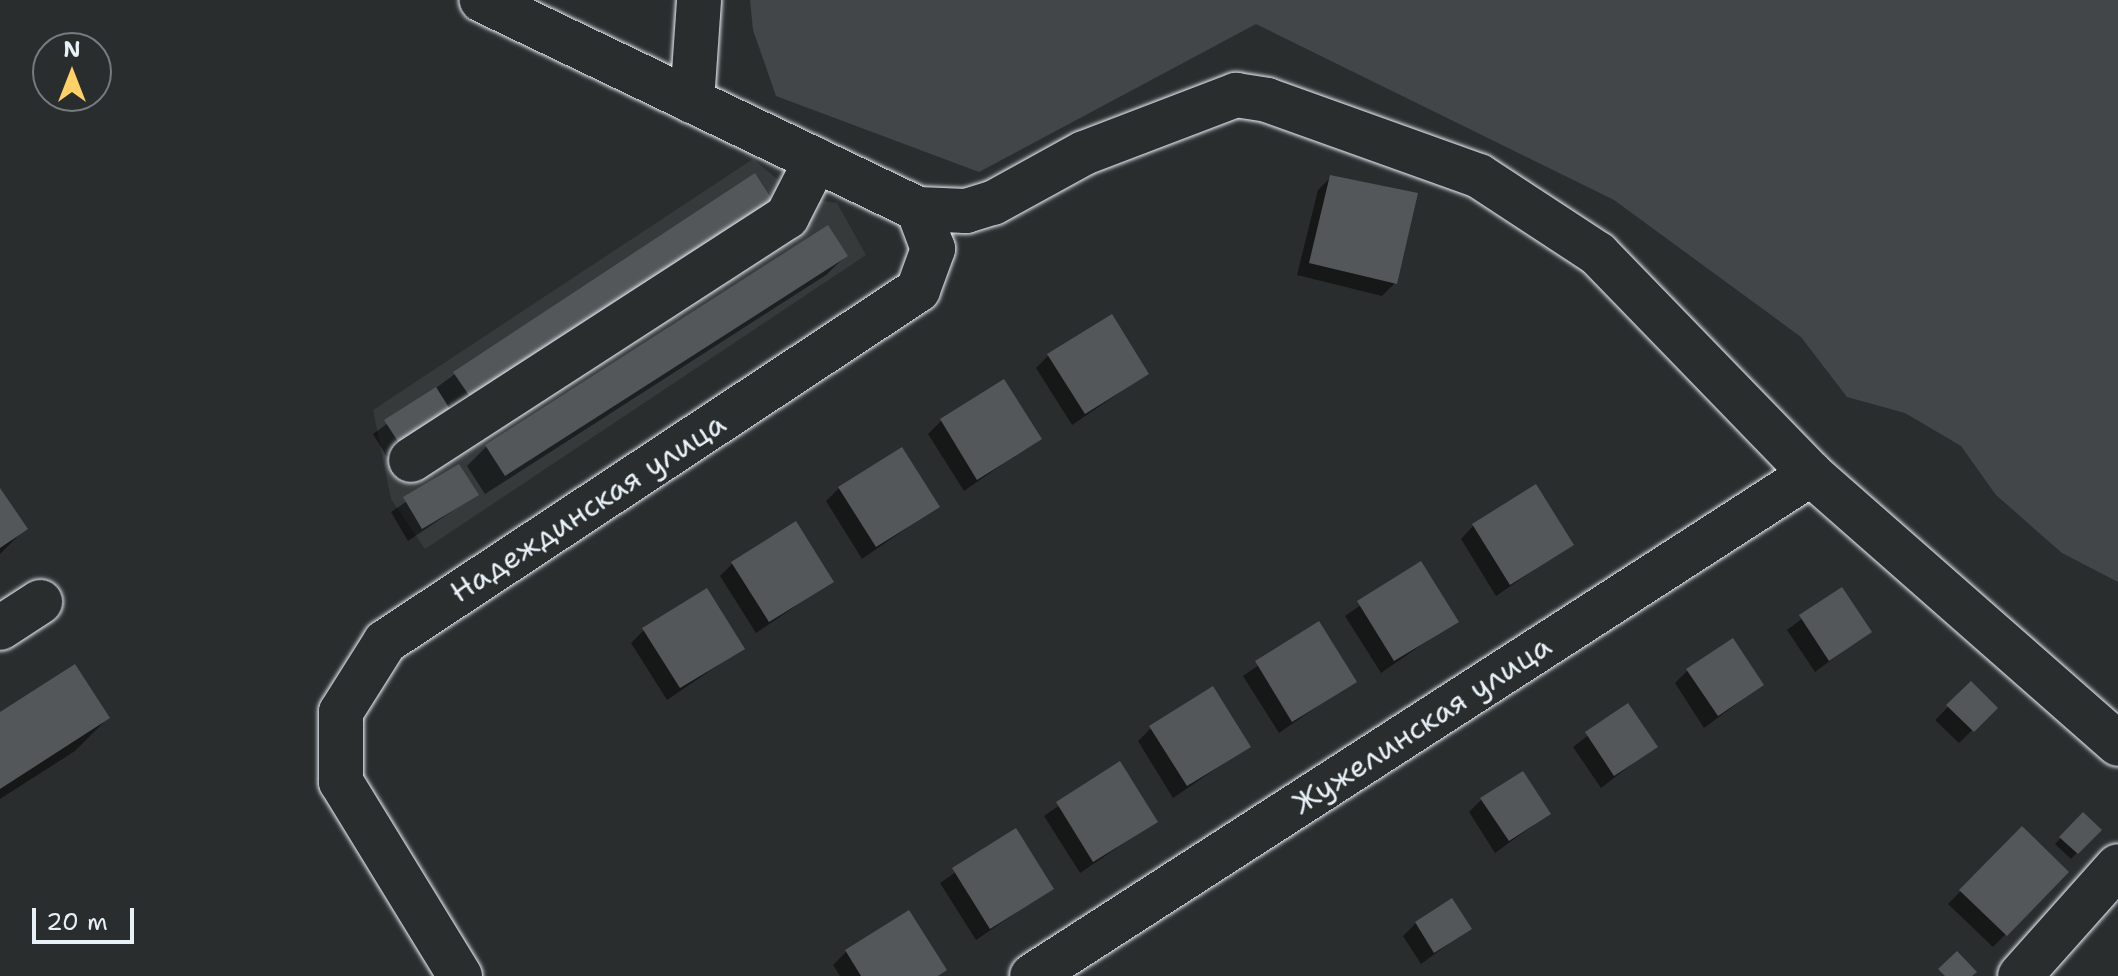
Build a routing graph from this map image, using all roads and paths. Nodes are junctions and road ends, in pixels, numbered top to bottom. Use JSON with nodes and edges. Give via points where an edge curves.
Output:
{"nodes":[{"id":1,"x":482,"y":0,"type":"edge"},
{"id":2,"x":699,"y":0,"type":"edge"},
{"id":3,"x":692,"y":101,"type":"junction"},
{"id":4,"x":816,"y":160,"type":"junction"},
{"id":5,"x":918,"y":209,"type":"junction"},
{"id":6,"x":411,"y":460,"type":"dead end"},
{"id":7,"x":1811,"y":474,"type":"junction"},
{"id":8,"x":40,"y":602,"type":"dead end"},
{"id":9,"x":0,"y":628,"type":"edge"},
{"id":10,"x":2118,"y":744,"type":"edge"},
{"id":11,"x":2118,"y":866,"type":"edge"},
{"id":12,"x":460,"y":976,"type":"edge"},
{"id":13,"x":1032,"y":976,"type":"edge"},
{"id":14,"x":2020,"y":976,"type":"edge"}],
"edges":[{"from":1,"to":3,"type":"street"},
{"from":2,"to":3,"type":"street"},
{"from":3,"to":4,"type":"street"},
{"from":4,"to":5,"type":"street"},
{"from":4,"to":6,"type":"street","via":[[787,217]]},
{"from":5,"to":7,"type":"street","via":[[966,211],[993,203],[1084,153],[1160,122],[1236,95],[1267,100],[1479,176],[1533,207],[1598,254]]},
{"from":5,"to":12,"type":"street","name":"Надеждинская улица","via":[[933,249],[918,290],[385,642],[341,712],[341,782]]},
{"from":7,"to":10,"type":"street"},
{"from":7,"to":13,"type":"street","name":"Жужелинская улица"},
{"from":8,"to":9,"type":"street"},
{"from":11,"to":14,"type":"street"}]}
